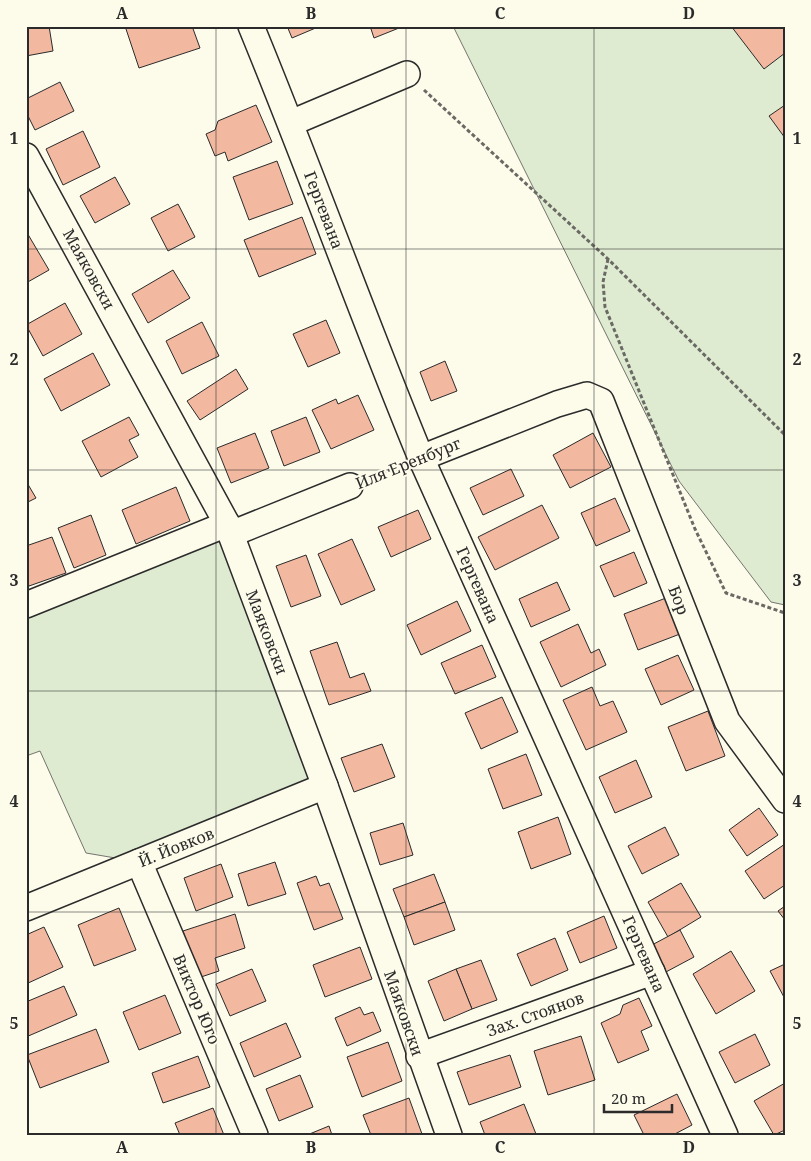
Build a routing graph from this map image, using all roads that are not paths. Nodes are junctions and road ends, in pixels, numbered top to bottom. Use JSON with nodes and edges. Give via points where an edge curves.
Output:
{"nodes":[{"id":1,"x":251,"y":26,"type":"edge"},
{"id":2,"x":407,"y":74,"type":"road end"},
{"id":3,"x":291,"y":123,"type":"junction"},
{"id":4,"x":26,"y":156,"type":"edge"},
{"id":5,"x":587,"y":395,"type":"joint"},
{"id":6,"x":421,"y":458,"type":"junction"},
{"id":7,"x":350,"y":486,"type":"road end"},
{"id":8,"x":229,"y":529,"type":"junction"},
{"id":9,"x":26,"y":605,"type":"edge"},
{"id":10,"x":325,"y":786,"type":"junction"},
{"id":11,"x":785,"y":800,"type":"edge"},
{"id":12,"x":140,"y":862,"type":"junction"},
{"id":13,"x":26,"y":908,"type":"edge"},
{"id":14,"x":652,"y":972,"type":"junction"},
{"id":15,"x":419,"y":1056,"type":"junction"},
{"id":16,"x":255,"y":1135,"type":"edge"},
{"id":17,"x":449,"y":1135,"type":"edge"},
{"id":18,"x":726,"y":1135,"type":"edge"}],
"edges":[{"from":1,"to":3,"type":"street","name":"Гергевана"},
{"from":2,"to":3,"type":"street"},
{"from":3,"to":6,"type":"street","name":"Гергевана"},
{"from":4,"to":8,"type":"street","name":"Маяковски"},
{"from":5,"to":6,"type":"street","name":"Иля Еренбург"},
{"from":5,"to":11,"type":"street","name":"Бор","via":[[601,402],[609,419],[727,721]]},
{"from":6,"to":14,"type":"street","name":"Гергевана"},
{"from":7,"to":8,"type":"street","name":"Иля Еренбург"},
{"from":8,"to":9,"type":"street","name":"Иля Еренбург"},
{"from":8,"to":10,"type":"street","name":"Маяковски"},
{"from":10,"to":12,"type":"street","name":"Й. Йовков"},
{"from":10,"to":15,"type":"street","name":"Маяковски"},
{"from":12,"to":13,"type":"street","name":"Й. Йовков"},
{"from":12,"to":16,"type":"street","name":"Виктор Юго"},
{"from":14,"to":15,"type":"street","name":"Зах. Стоянов"},
{"from":14,"to":18,"type":"street","name":"Гергевана"},
{"from":15,"to":17,"type":"street","name":"Маяковски"}]}
